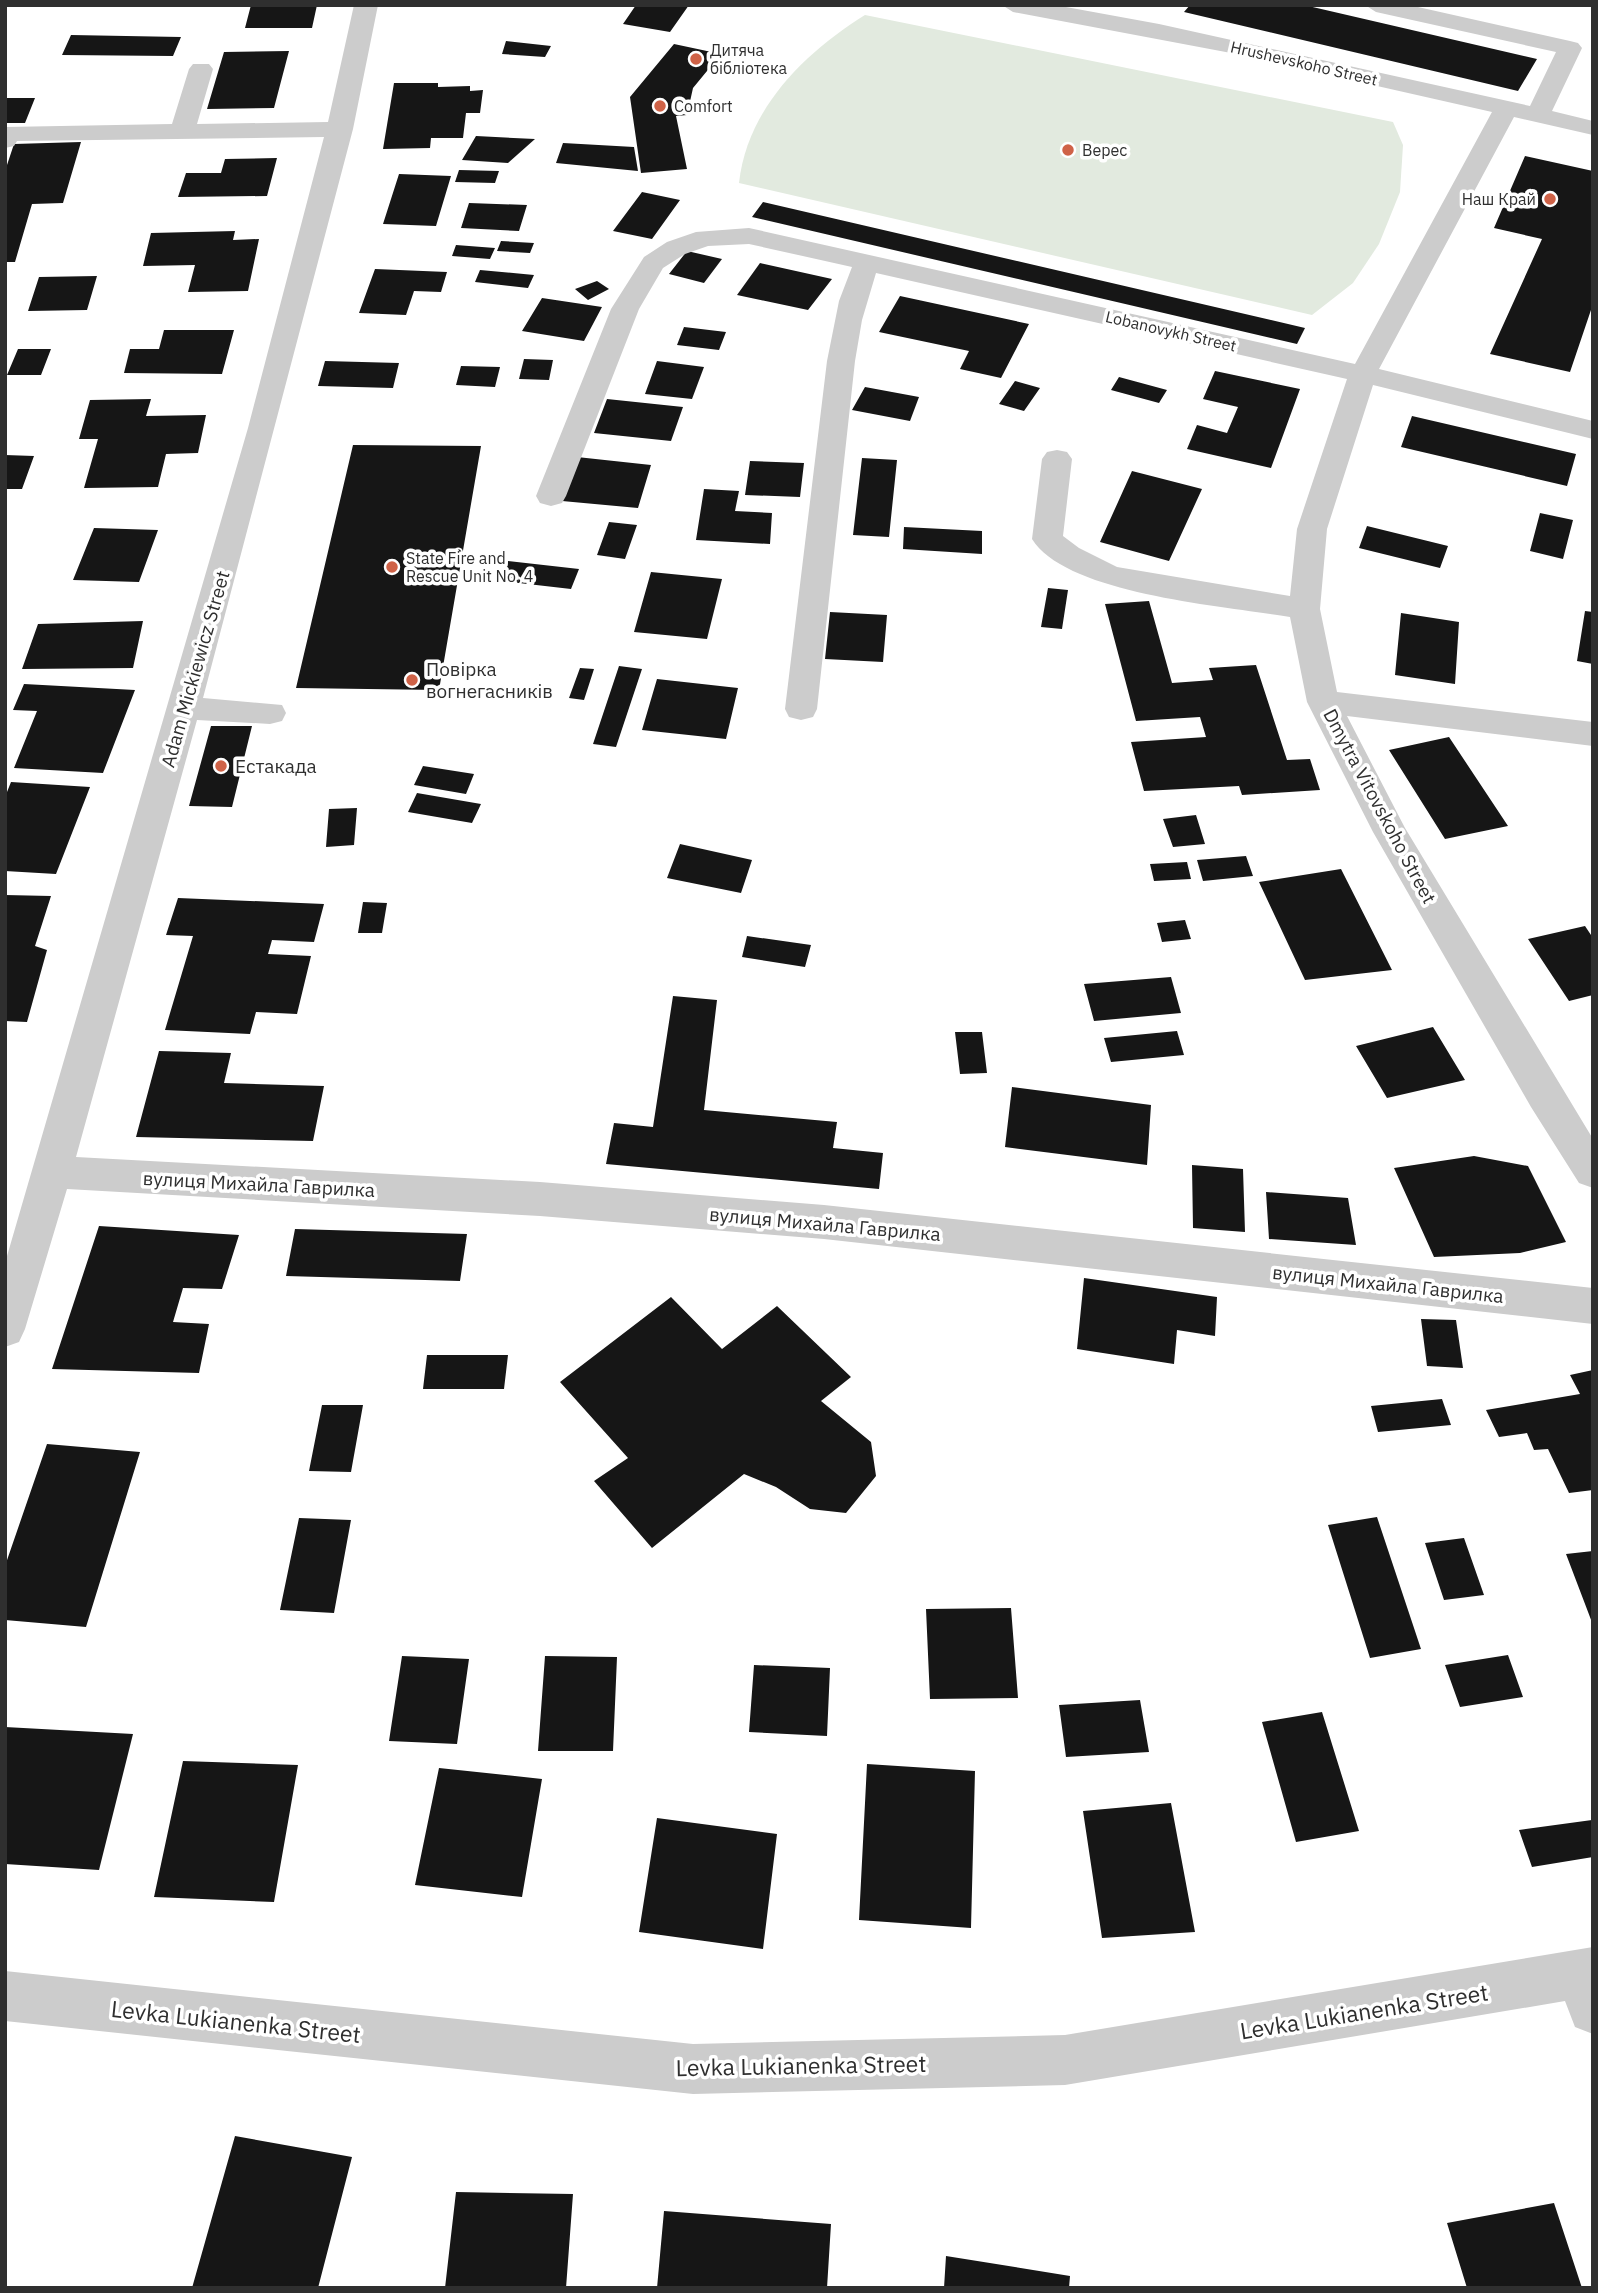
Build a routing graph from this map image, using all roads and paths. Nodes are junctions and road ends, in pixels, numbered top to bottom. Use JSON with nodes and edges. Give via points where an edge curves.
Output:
{"nodes":[{"id":1,"x":366,"y":5,"type":"edge"},
{"id":2,"x":1013,"y":5,"type":"edge"},
{"id":3,"x":1376,"y":5,"type":"edge"},
{"id":4,"x":1107,"y":13,"type":"edge"},
{"id":5,"x":201,"y":69,"type":"dead end"},
{"id":6,"x":1537,"y":116,"type":"junction"},
{"id":7,"x":1507,"y":125,"type":"junction"},
{"id":8,"x":1593,"y":128,"type":"edge"},
{"id":9,"x":341,"y":129,"type":"junction"},
{"id":10,"x":183,"y":130,"type":"junction"},
{"id":11,"x":5,"y":141,"type":"edge"},
{"id":12,"x":867,"y":262,"type":"junction"},
{"id":13,"x":1363,"y":374,"type":"junction"},
{"id":14,"x":1593,"y":430,"type":"edge"},
{"id":15,"x":1057,"y":459,"type":"dead end"},
{"id":16,"x":551,"y":495,"type":"dead end"},
{"id":17,"x":1304,"y":609,"type":"junction"},
{"id":18,"x":1323,"y":702,"type":"junction"},
{"id":19,"x":184,"y":708,"type":"junction"},
{"id":20,"x":801,"y":709,"type":"dead end"},
{"id":21,"x":270,"y":713,"type":"dead end"},
{"id":22,"x":1593,"y":734,"type":"edge"},
{"id":23,"x":54,"y":1172,"type":"junction"},
{"id":24,"x":1593,"y":1172,"type":"edge"},
{"id":25,"x":1593,"y":1306,"type":"edge"},
{"id":26,"x":5,"y":1329,"type":"edge"},
{"id":27,"x":1588,"y":1985,"type":"edge"},
{"id":28,"x":5,"y":1996,"type":"edge"}],
"edges":[{"from":1,"to":9,"type":"street","name":"Adam Mickiewicz Street"},
{"from":2,"to":4,"type":"street","name":"Hrushevskoho Street"},
{"from":3,"to":6,"type":"street","via":[[1570,48]]},
{"from":4,"to":7,"type":"street","name":"Hrushevskoho Street"},
{"from":5,"to":10,"type":"street"},
{"from":6,"to":7,"type":"street","name":"Hrushevskoho Street"},
{"from":6,"to":8,"type":"street","name":"Hrushevskoho Street"},
{"from":7,"to":13,"type":"street","name":"Dmytra Vitovskoho Street"},
{"from":9,"to":10,"type":"street"},
{"from":9,"to":19,"type":"street","name":"Adam Mickiewicz Street"},
{"from":10,"to":11,"type":"street","via":[[8,134]]},
{"from":12,"to":13,"type":"street","name":"Lobanovykh Street"},
{"from":12,"to":16,"type":"street","name":"Lobanovykh Street","via":[[749,236],[705,238],[653,262],[625,309]]},
{"from":12,"to":20,"type":"street","via":[[853,291],[843,348]]},
{"from":13,"to":14,"type":"street","name":"Lobanovykh Street"},
{"from":13,"to":17,"type":"street","name":"Dmytra Vitovskoho Street","via":[[1312,529]]},
{"from":15,"to":17,"type":"street","via":[[1047,539],[1068,555],[1110,576]]},
{"from":17,"to":18,"type":"street","name":"Dmytra Vitovskoho Street"},
{"from":18,"to":22,"type":"street"},
{"from":18,"to":24,"type":"street","name":"Dmytra Vitovskoho Street","via":[[1390,832]]},
{"from":19,"to":21,"type":"street"},
{"from":19,"to":23,"type":"street","name":"Adam Mickiewicz Street"},
{"from":23,"to":25,"type":"street","name":"вулиця Михайла Гаврилка","via":[[540,1199],[824,1222]]},
{"from":23,"to":26,"type":"street","name":"Adam Mickiewicz Street"},
{"from":27,"to":28,"type":"street","name":"Levka Lukianenka Street","via":[[1065,2060],[693,2069]]}]}
